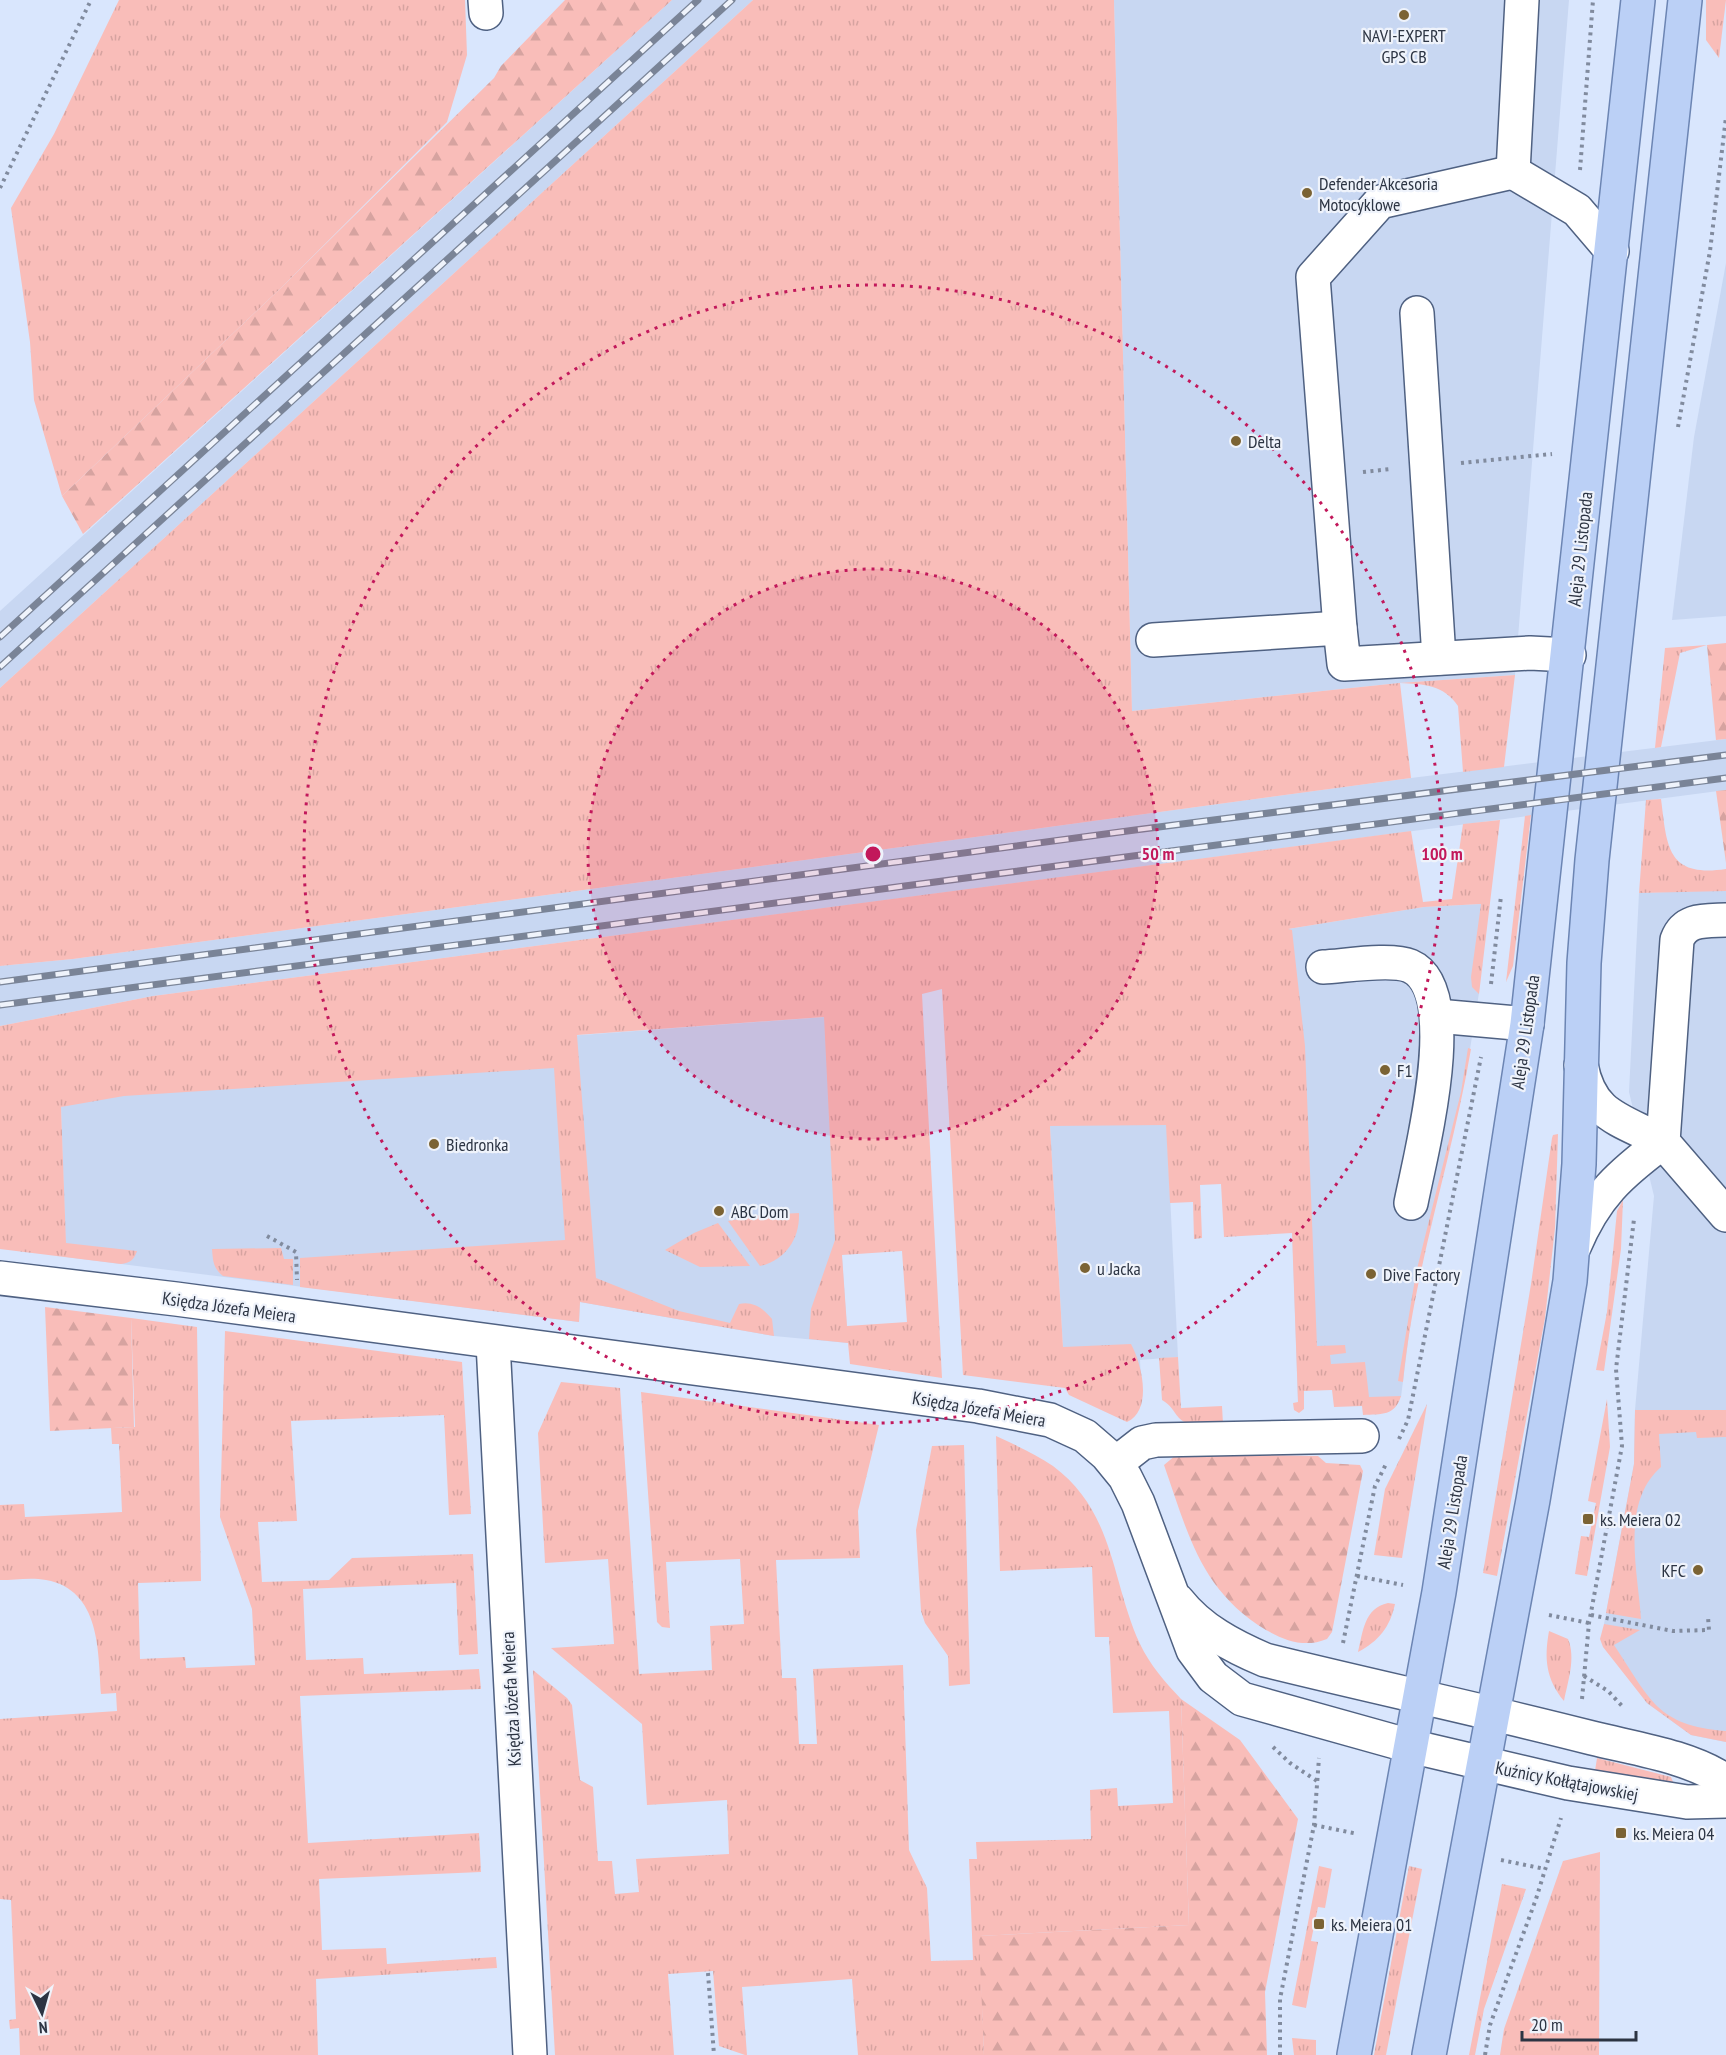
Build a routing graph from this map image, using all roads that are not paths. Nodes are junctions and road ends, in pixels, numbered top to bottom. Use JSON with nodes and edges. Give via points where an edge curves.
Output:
{"nodes":[{"id":1,"x":1522,"y":0,"type":"edge"},
{"id":2,"x":1638,"y":0,"type":"edge"},
{"id":3,"x":1685,"y":0,"type":"edge"},
{"id":4,"x":1513,"y":172,"type":"junction"},
{"id":5,"x":1612,"y":251,"type":"junction"},
{"id":6,"x":1417,"y":313,"type":"dead end"},
{"id":7,"x":1340,"y":628,"type":"junction"},
{"id":8,"x":1153,"y":640,"type":"dead end"},
{"id":9,"x":1569,"y":655,"type":"junction"},
{"id":10,"x":1439,"y":658,"type":"junction"},
{"id":11,"x":1726,"y":920,"type":"edge"},
{"id":12,"x":1323,"y":967,"type":"dead end"},
{"id":13,"x":1437,"y":1016,"type":"junction"},
{"id":14,"x":1527,"y":1024,"type":"junction"},
{"id":15,"x":1581,"y":1065,"type":"junction"},
{"id":16,"x":1663,"y":1142,"type":"junction"},
{"id":17,"x":1411,"y":1203,"type":"dead end"},
{"id":18,"x":1726,"y":1215,"type":"edge"},
{"id":19,"x":1574,"y":1247,"type":"junction"},
{"id":20,"x":0,"y":1278,"type":"edge"},
{"id":21,"x":493,"y":1343,"type":"junction"},
{"id":22,"x":1362,"y":1436,"type":"dead end"},
{"id":23,"x":1115,"y":1464,"type":"junction"},
{"id":24,"x":1171,"y":1589,"type":"junction"},
{"id":25,"x":1420,"y":1696,"type":"junction"},
{"id":26,"x":1492,"y":1712,"type":"junction"},
{"id":27,"x":1410,"y":1746,"type":"junction"},
{"id":28,"x":1482,"y":1763,"type":"junction"},
{"id":29,"x":1726,"y":1780,"type":"edge"},
{"id":30,"x":1726,"y":1801,"type":"edge"},
{"id":31,"x":530,"y":2055,"type":"edge"},
{"id":32,"x":1354,"y":2055,"type":"edge"},
{"id":33,"x":1429,"y":2055,"type":"edge"}],
"edges":[{"from":1,"to":4,"type":"street"},
{"from":2,"to":5,"type":"main road","name":"Aleja 29 Listopada"},
{"from":3,"to":15,"type":"main road","via":[[1592,860]]},
{"from":4,"to":5,"type":"street","via":[[1577,210]]},
{"from":4,"to":7,"type":"street","via":[[1380,202],[1313,277]]},
{"from":5,"to":9,"type":"main road","name":"Aleja 29 Listopada"},
{"from":6,"to":10,"type":"street"},
{"from":7,"to":8,"type":"street"},
{"from":7,"to":10,"type":"street","via":[[1344,664]]},
{"from":9,"to":10,"type":"street"},
{"from":9,"to":14,"type":"main road","name":"Aleja 29 Listopada"},
{"from":11,"to":16,"type":"street","via":[[1693,923],[1682,930],[1677,940]]},
{"from":12,"to":13,"type":"street","via":[[1400,963],[1410,966],[1427,979]]},
{"from":13,"to":14,"type":"street"},
{"from":13,"to":17,"type":"street","via":[[1432,1099]]},
{"from":14,"to":25,"type":"main road","name":"Aleja 29 Listopada","via":[[1446,1554]]},
{"from":15,"to":16,"type":"street","via":[[1588,1091],[1601,1109]]},
{"from":15,"to":19,"type":"main road"},
{"from":16,"to":18,"type":"street"},
{"from":16,"to":19,"type":"street","via":[[1603,1192],[1584,1221]]},
{"from":19,"to":26,"type":"main road","via":[[1561,1343]]},
{"from":20,"to":21,"type":"street","name":"Księdza Józefa Meiera"},
{"from":21,"to":23,"type":"street","name":"Księdza Józefa Meiera","via":[[1028,1414],[1085,1436]]},
{"from":21,"to":31,"type":"street","name":"Księdza Józefa Meiera"},
{"from":22,"to":23,"type":"street","via":[[1156,1440],[1142,1443]]},
{"from":23,"to":24,"type":"street","name":"Księdza Józefa Meiera","via":[[1138,1503]]},
{"from":24,"to":25,"type":"street","via":[[1184,1609],[1201,1624],[1257,1657]]},
{"from":24,"to":27,"type":"street","name":"Księdza Józefa Meiera","via":[[1193,1650],[1226,1689],[1262,1706]]},
{"from":25,"to":26,"type":"street"},
{"from":25,"to":27,"type":"main road","name":"Aleja 29 Listopada"},
{"from":26,"to":28,"type":"main road"},
{"from":26,"to":29,"type":"street","via":[[1670,1758]]},
{"from":27,"to":28,"type":"street","name":"Kuźnicy Kołłątajowskiej"},
{"from":27,"to":32,"type":"main road","name":"Aleja 29 Listopada"},
{"from":28,"to":30,"type":"street","name":"Kuźnicy Kołłątajowskiej","via":[[1629,1794],[1687,1802]]},
{"from":28,"to":33,"type":"main road"}]}
